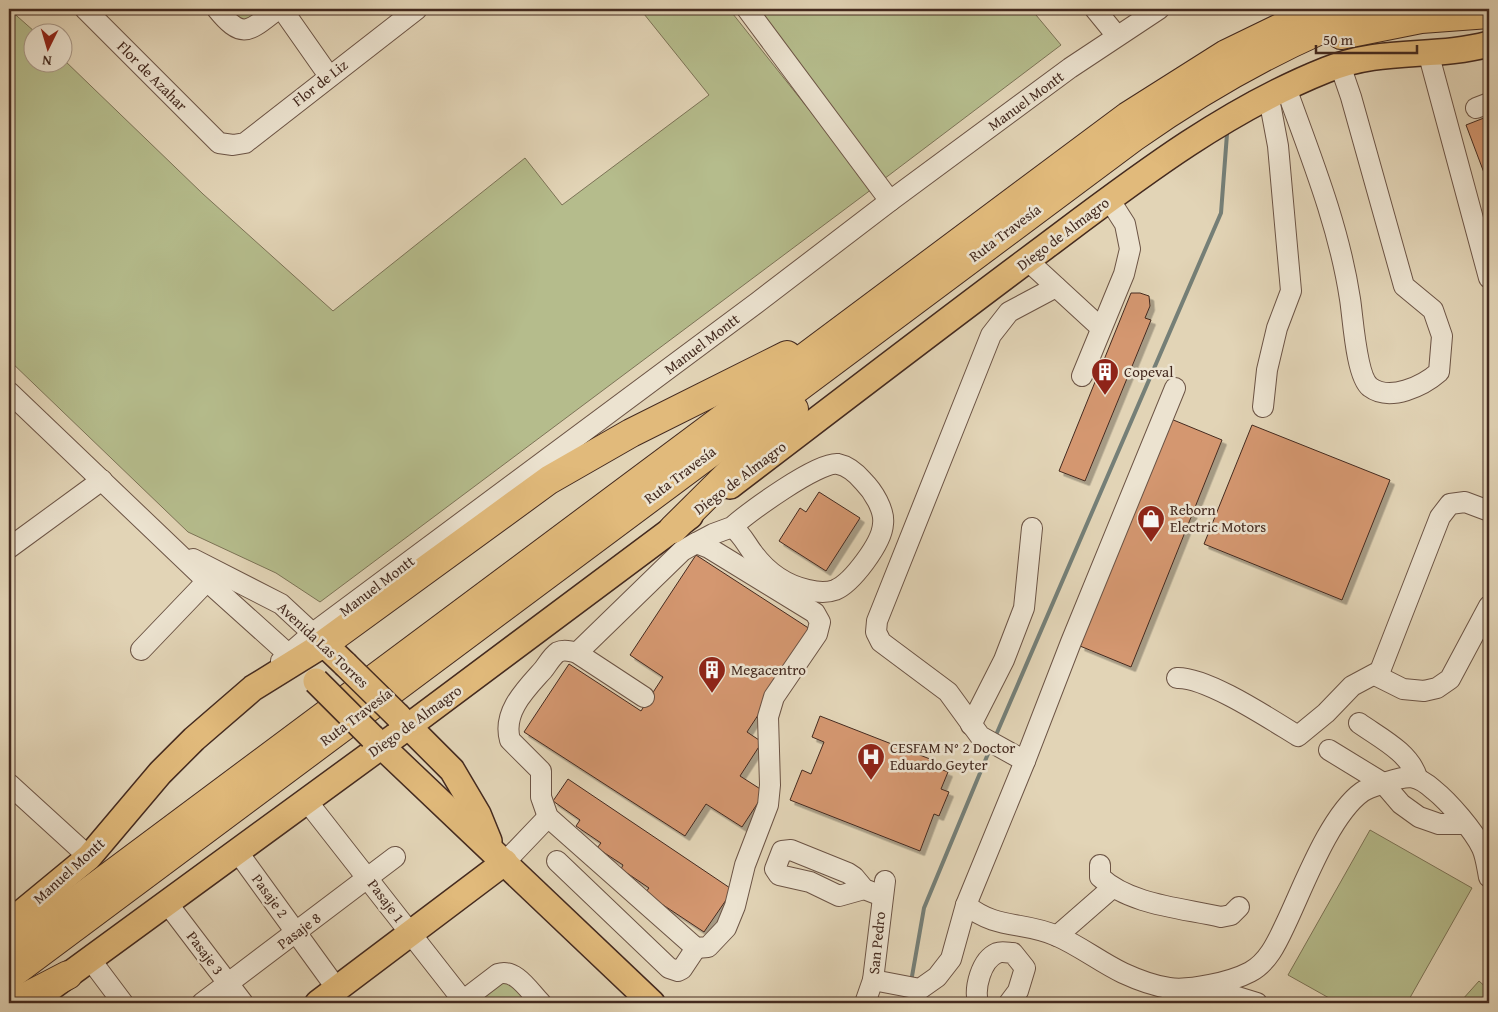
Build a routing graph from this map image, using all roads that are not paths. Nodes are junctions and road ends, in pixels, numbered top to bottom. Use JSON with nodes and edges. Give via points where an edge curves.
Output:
{"nodes":[{"id":1,"x":85,"y":9,"type":"edge"},
{"id":2,"x":217,"y":9,"type":"edge"},
{"id":3,"x":278,"y":9,"type":"edge"},
{"id":4,"x":282,"y":9,"type":"edge"},
{"id":5,"x":417,"y":9,"type":"edge"},
{"id":6,"x":747,"y":9,"type":"edge"},
{"id":7,"x":1095,"y":9,"type":"edge"},
{"id":8,"x":1296,"y":9,"type":"edge"},
{"id":9,"x":1319,"y":9,"type":"edge"},
{"id":10,"x":1373,"y":9,"type":"edge"},
{"id":11,"x":1153,"y":10,"type":"edge"},
{"id":12,"x":1489,"y":14,"type":"edge"},
{"id":13,"x":1117,"y":36,"type":"junction"},
{"id":14,"x":1489,"y":44,"type":"edge"},
{"id":15,"x":1259,"y":48,"type":"junction"},
{"id":16,"x":1428,"y":52,"type":"junction"},
{"id":17,"x":1340,"y":65,"type":"junction"},
{"id":18,"x":329,"y":76,"type":"junction"},
{"id":19,"x":1277,"y":93,"type":"junction"},
{"id":20,"x":220,"y":143,"type":"joint"},
{"id":21,"x":1109,"y":199,"type":"junction"},
{"id":22,"x":890,"y":201,"type":"junction"},
{"id":23,"x":1028,"y":260,"type":"junction"},
{"id":24,"x":1489,"y":278,"type":"edge"},
{"id":25,"x":1056,"y":287,"type":"junction"},
{"id":26,"x":868,"y":323,"type":"junction"},
{"id":27,"x":1101,"y":328,"type":"junction"},
{"id":28,"x":1082,"y":376,"type":"dead end"},
{"id":29,"x":1175,"y":388,"type":"dead end"},
{"id":30,"x":9,"y":392,"type":"edge"},
{"id":31,"x":1263,"y":407,"type":"dead end"},
{"id":32,"x":102,"y":480,"type":"junction"},
{"id":33,"x":1489,"y":511,"type":"edge"},
{"id":34,"x":732,"y":527,"type":"junction"},
{"id":35,"x":1032,"y":528,"type":"dead end"},
{"id":36,"x":673,"y":529,"type":"junction"},
{"id":37,"x":696,"y":543,"type":"junction"},
{"id":38,"x":9,"y":548,"type":"edge"},
{"id":39,"x":174,"y":548,"type":"junction"},
{"id":40,"x":207,"y":581,"type":"junction"},
{"id":41,"x":1489,"y":606,"type":"edge"},
{"id":42,"x":319,"y":639,"type":"junction"},
{"id":43,"x":142,"y":650,"type":"dead end"},
{"id":44,"x":576,"y":653,"type":"junction"},
{"id":45,"x":292,"y":658,"type":"junction"},
{"id":46,"x":1375,"y":675,"type":"junction"},
{"id":47,"x":1177,"y":678,"type":"dead end"},
{"id":48,"x":644,"y":698,"type":"dead end"},
{"id":49,"x":404,"y":721,"type":"junction"},
{"id":50,"x":1359,"y":723,"type":"dead end"},
{"id":51,"x":971,"y":725,"type":"junction"},
{"id":52,"x":377,"y":741,"type":"junction"},
{"id":53,"x":1329,"y":750,"type":"dead end"},
{"id":54,"x":1025,"y":761,"type":"junction"},
{"id":55,"x":1417,"y":777,"type":"junction"},
{"id":56,"x":1383,"y":783,"type":"junction"},
{"id":57,"x":9,"y":784,"type":"edge"},
{"id":58,"x":306,"y":800,"type":"junction"},
{"id":59,"x":548,"y":817,"type":"junction"},
{"id":60,"x":1464,"y":824,"type":"junction"},
{"id":61,"x":237,"y":851,"type":"junction"},
{"id":62,"x":499,"y":856,"type":"junction"},
{"id":63,"x":89,"y":857,"type":"junction"},
{"id":64,"x":395,"y":857,"type":"dead end"},
{"id":65,"x":557,"y":861,"type":"dead end"},
{"id":66,"x":1100,"y":865,"type":"dead end"},
{"id":67,"x":1489,"y":877,"type":"edge"},
{"id":68,"x":368,"y":878,"type":"junction"},
{"id":69,"x":1112,"y":888,"type":"junction"},
{"id":70,"x":877,"y":889,"type":"dead end"},
{"id":71,"x":167,"y":903,"type":"junction"},
{"id":72,"x":966,"y":905,"type":"junction"},
{"id":73,"x":1239,"y":907,"type":"dead end"},
{"id":74,"x":9,"y":923,"type":"edge"},
{"id":75,"x":296,"y":933,"type":"junction"},
{"id":76,"x":411,"y":934,"type":"junction"},
{"id":77,"x":1057,"y":936,"type":"junction"},
{"id":78,"x":696,"y":948,"type":"junction"},
{"id":79,"x":9,"y":952,"type":"edge"},
{"id":80,"x":90,"y":959,"type":"junction"},
{"id":81,"x":68,"y":975,"type":"junction"},
{"id":82,"x":9,"y":976,"type":"edge"},
{"id":83,"x":878,"y":981,"type":"junction"},
{"id":84,"x":228,"y":984,"type":"junction"},
{"id":85,"x":328,"y":996,"type":"edge"},
{"id":86,"x":1231,"y":999,"type":"edge"},
{"id":87,"x":14,"y":1003,"type":"edge"},
{"id":88,"x":31,"y":1003,"type":"edge"},
{"id":89,"x":123,"y":1003,"type":"edge"},
{"id":90,"x":202,"y":1003,"type":"edge"},
{"id":91,"x":243,"y":1003,"type":"edge"},
{"id":92,"x":463,"y":1003,"type":"edge"},
{"id":93,"x":540,"y":1003,"type":"edge"},
{"id":94,"x":652,"y":1003,"type":"edge"},
{"id":95,"x":865,"y":1003,"type":"edge"},
{"id":96,"x":978,"y":1003,"type":"edge"},
{"id":97,"x":1008,"y":1003,"type":"edge"},
{"id":98,"x":1202,"y":1003,"type":"edge"},
{"id":99,"x":1257,"y":1003,"type":"edge"}],
"edges":[{"from":1,"to":20,"type":"street","name":"Flor de Azahar"},
{"from":2,"to":3,"type":"street","via":[[231,26],[242,30],[251,29]]},
{"from":4,"to":18,"type":"street"},
{"from":5,"to":18,"type":"street","name":"Flor de Liz"},
{"from":6,"to":22,"type":"street"},
{"from":7,"to":13,"type":"street"},
{"from":8,"to":15,"type":"highway"},
{"from":9,"to":15,"type":"highway","name":"Ruta Travesía"},
{"from":10,"to":15,"type":"highway","name":"Ruta Travesía"},
{"from":11,"to":13,"type":"street","name":"Manuel Montt"},
{"from":12,"to":15,"type":"highway","via":[[1392,24],[1330,38]]},
{"from":13,"to":22,"type":"street","name":"Manuel Montt"},
{"from":14,"to":16,"type":"main road","name":"Diego de Almagro"},
{"from":15,"to":26,"type":"highway","name":"Ruta Travesía","via":[[1193,74],[1128,116]]},
{"from":16,"to":17,"type":"main road","name":"Diego de Almagro","via":[[1383,55]]},
{"from":16,"to":24,"type":"street"},
{"from":17,"to":19,"type":"main road","name":"Diego de Almagro"},
{"from":17,"to":19,"type":"street","via":[[1404,286],[1433,310],[1442,336],[1439,372],[1428,382],[1407,390],[1384,393],[1369,386],[1361,371],[1346,271],[1333,220]]},
{"from":18,"to":20,"type":"street","name":"Flor de Liz","via":[[245,143]]},
{"from":19,"to":21,"type":"main road","name":"Diego de Almagro","via":[[1185,146]]},
{"from":19,"to":31,"type":"street","via":[[1278,146],[1291,291],[1277,328],[1267,370]]},
{"from":21,"to":23,"type":"main road","name":"Diego de Almagro"},
{"from":21,"to":27,"type":"street","via":[[1125,224],[1130,249],[1124,274]]},
{"from":22,"to":42,"type":"street","name":"Manuel Montt"},
{"from":23,"to":25,"type":"street"},
{"from":23,"to":36,"type":"main road","name":"Diego de Almagro"},
{"from":25,"to":27,"type":"street"},
{"from":25,"to":51,"type":"street","via":[[1009,312],[991,334],[877,621],[876,632],[881,642],[948,692]]},
{"from":26,"to":36,"type":"highway"},
{"from":26,"to":42,"type":"highway","via":[[631,433],[549,480]]},
{"from":26,"to":79,"type":"highway","name":"Ruta Travesía"},
{"from":26,"to":82,"type":"highway","name":"Ruta Travesía"},
{"from":27,"to":28,"type":"street"},
{"from":29,"to":54,"type":"street"},
{"from":30,"to":32,"type":"street","name":"Avenida Las Torres"},
{"from":32,"to":38,"type":"street"},
{"from":32,"to":39,"type":"street","name":"Avenida Las Torres"},
{"from":33,"to":46,"type":"street","via":[[1465,502],[1450,504],[1440,517],[1380,671]]},
{"from":34,"to":34,"type":"street","via":[[755,507],[783,490],[823,467],[838,464],[855,472],[869,487],[879,504],[884,523],[880,539],[870,555],[836,589],[824,592],[803,589],[780,580],[766,570]]},
{"from":34,"to":37,"type":"street"},
{"from":35,"to":51,"type":"street","via":[[1024,608],[1004,660]]},
{"from":36,"to":49,"type":"main road","name":"Diego de Almagro"},
{"from":37,"to":44,"type":"street","via":[[682,551]]},
{"from":37,"to":78,"type":"street","via":[[815,613],[820,622],[817,634],[774,697],[768,717],[768,805],[745,865],[735,906],[726,928],[708,947]]},
{"from":39,"to":40,"type":"street","name":"Avenida Las Torres"},
{"from":39,"to":42,"type":"street","name":"Avenida Las Torres","via":[[281,604]]},
{"from":40,"to":43,"type":"street"},
{"from":40,"to":45,"type":"street","name":"Avenida Las Torres"},
{"from":41,"to":46,"type":"street","via":[[1450,679],[1437,688],[1424,691],[1403,689]]},
{"from":42,"to":45,"type":"main road","name":"Manuel Montt"},
{"from":42,"to":49,"type":"main road","name":"Avenida Las Torres","bridge":true},
{"from":44,"to":48,"type":"street"},
{"from":44,"to":59,"type":"street","via":[[558,652],[524,692],[507,727],[510,740],[541,771],[541,797]]},
{"from":45,"to":52,"type":"main road","name":"Avenida Las Torres","bridge":true},
{"from":45,"to":63,"type":"main road","name":"Manuel Montt","via":[[179,753]]},
{"from":46,"to":47,"type":"street","via":[[1352,686],[1298,736],[1250,707],[1204,685]]},
{"from":49,"to":52,"type":"main road","name":"Diego de Almagro"},
{"from":49,"to":62,"type":"main road","name":"Avenida Las Torres","via":[[452,770]]},
{"from":50,"to":55,"type":"street","via":[[1404,756]]},
{"from":51,"to":54,"type":"street","via":[[980,736]]},
{"from":52,"to":58,"type":"main road","name":"Diego de Almagro"},
{"from":52,"to":62,"type":"main road","name":"Avenida Las Torres"},
{"from":53,"to":56,"type":"street"},
{"from":54,"to":72,"type":"street"},
{"from":55,"to":56,"type":"street","via":[[1404,776]]},
{"from":55,"to":60,"type":"street","via":[[1440,795]]},
{"from":56,"to":60,"type":"street","via":[[1401,804],[1419,817],[1439,824]]},
{"from":56,"to":77,"type":"street","via":[[1364,791],[1352,801],[1336,823],[1277,943],[1250,972],[1216,985],[1170,988],[1124,974]]},
{"from":57,"to":63,"type":"street"},
{"from":58,"to":61,"type":"main road","name":"Diego de Almagro"},
{"from":58,"to":68,"type":"street","name":"Pasaje 1"},
{"from":59,"to":62,"type":"street"},
{"from":59,"to":78,"type":"street"},
{"from":60,"to":67,"type":"street","via":[[1483,850]]},
{"from":61,"to":71,"type":"main road","name":"Diego de Almagro"},
{"from":61,"to":75,"type":"street","name":"Pasaje 2"},
{"from":62,"to":76,"type":"main road"},
{"from":62,"to":94,"type":"main road","name":"Avenida Las Torres"},
{"from":63,"to":74,"type":"main road","name":"Manuel Montt"},
{"from":64,"to":68,"type":"street","name":"Pasaje 8"},
{"from":65,"to":78,"type":"street","via":[[669,968],[682,969]]},
{"from":66,"to":69,"type":"street","via":[[1100,877]]},
{"from":68,"to":75,"type":"street","name":"Pasaje 8"},
{"from":68,"to":76,"type":"street","name":"Pasaje 1"},
{"from":69,"to":73,"type":"street","via":[[1134,898],[1221,917],[1231,915]]},
{"from":69,"to":77,"type":"street"},
{"from":70,"to":83,"type":"street","name":"San Pedro"},
{"from":71,"to":80,"type":"main road","name":"Diego de Almagro"},
{"from":71,"to":84,"type":"street","name":"Pasaje 3"},
{"from":72,"to":77,"type":"street","via":[[992,922],[1033,928]]},
{"from":72,"to":83,"type":"street","via":[[951,960],[930,984],[920,989]]},
{"from":75,"to":84,"type":"street","name":"Pasaje 8"},
{"from":75,"to":85,"type":"street","name":"Pasaje 2"},
{"from":76,"to":85,"type":"main road"},
{"from":76,"to":92,"type":"street","name":"Pasaje 1"},
{"from":80,"to":81,"type":"main road","name":"Diego de Almagro"},
{"from":80,"to":89,"type":"street"},
{"from":81,"to":87,"type":"highway"},
{"from":81,"to":88,"type":"main road","name":"Diego de Almagro"},
{"from":83,"to":95,"type":"street","name":"San Pedro"},
{"from":84,"to":90,"type":"street","name":"Pasaje 8"},
{"from":84,"to":91,"type":"street","name":"Pasaje 3"},
{"from":86,"to":98,"type":"street","via":[[1212,996]]},
{"from":86,"to":99,"type":"street"},
{"from":92,"to":93,"type":"street","via":[[498,974],[505,972],[513,974]]},
{"from":96,"to":97,"type":"street","via":[[976,990],[985,964],[997,953],[1005,952],[1014,954],[1024,968],[1018,990]]}]}
